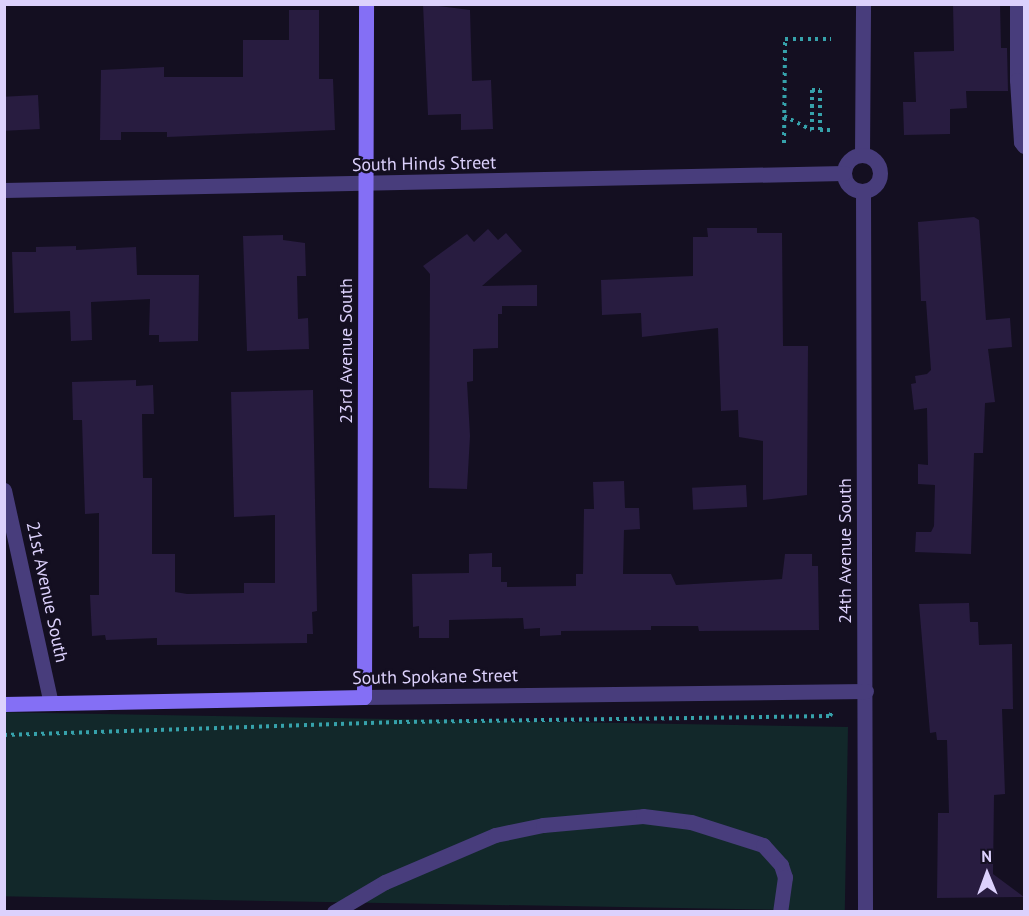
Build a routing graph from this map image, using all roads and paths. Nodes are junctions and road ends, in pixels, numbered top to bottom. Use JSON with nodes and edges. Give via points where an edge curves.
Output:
{"nodes":[{"id":1,"x":366,"y":4,"type":"edge"},
{"id":2,"x":863,"y":4,"type":"edge"},
{"id":3,"x":1017,"y":4,"type":"edge"},
{"id":4,"x":831,"y":39,"type":"dead end"},
{"id":5,"x":784,"y":116,"type":"junction"},
{"id":6,"x":831,"y":130,"type":"dead end"},
{"id":7,"x":784,"y":144,"type":"dead end"},
{"id":8,"x":1024,"y":146,"type":"edge"},
{"id":9,"x":862,"y":155,"type":"junction"},
{"id":10,"x":844,"y":172,"type":"junction"},
{"id":11,"x":366,"y":185,"type":"junction"},
{"id":12,"x":4,"y":189,"type":"edge"},
{"id":13,"x":863,"y":191,"type":"junction"},
{"id":14,"x":4,"y":490,"type":"edge"},
{"id":15,"x":866,"y":691,"type":"junction"},
{"id":16,"x":364,"y":697,"type":"junction"},
{"id":17,"x":51,"y":703,"type":"junction"},
{"id":18,"x":4,"y":704,"type":"edge"},
{"id":19,"x":834,"y":709,"type":"dead end"},
{"id":20,"x":316,"y":718,"type":"dead end"},
{"id":21,"x":317,"y":727,"type":"junction"},
{"id":22,"x":4,"y":735,"type":"edge"},
{"id":23,"x":334,"y":912,"type":"edge"},
{"id":24,"x":780,"y":912,"type":"edge"},
{"id":25,"x":865,"y":912,"type":"edge"}],
"edges":[{"from":1,"to":11,"type":"street","name":"23rd Avenue South"},
{"from":2,"to":9,"type":"street"},
{"from":3,"to":8,"type":"street","via":[[1017,80]]},
{"from":4,"to":5,"type":"path","via":[[785,39]]},
{"from":5,"to":6,"type":"path","via":[[812,130],[812,90],[820,90],[820,130]]},
{"from":5,"to":7,"type":"path"},
{"from":9,"to":10,"type":"street","via":[[849,160]]},
{"from":9,"to":13,"type":"street","via":[[877,163],[880,175],[874,186]]},
{"from":10,"to":11,"type":"street","name":"South Hinds Street"},
{"from":10,"to":13,"type":"street","via":[[849,186]]},
{"from":11,"to":12,"type":"street","name":"South Hinds Street"},
{"from":11,"to":16,"type":"street","name":"23rd Avenue South"},
{"from":13,"to":15,"type":"street","name":"24th Avenue South"},
{"from":14,"to":17,"type":"street","name":"21st Avenue South"},
{"from":15,"to":16,"type":"street","name":"South Spokane Street"},
{"from":15,"to":25,"type":"street","name":"24th Avenue South"},
{"from":16,"to":17,"type":"street","name":"South Spokane Street"},
{"from":17,"to":18,"type":"street","name":"South Spokane Street"},
{"from":19,"to":21,"type":"path","via":[[830,716]]},
{"from":20,"to":21,"type":"path"},
{"from":21,"to":22,"type":"path"},
{"from":23,"to":24,"type":"street","via":[[385,882],[495,835],[543,825],[643,816],[691,822],[763,845],[781,865],[785,877]]}]}
